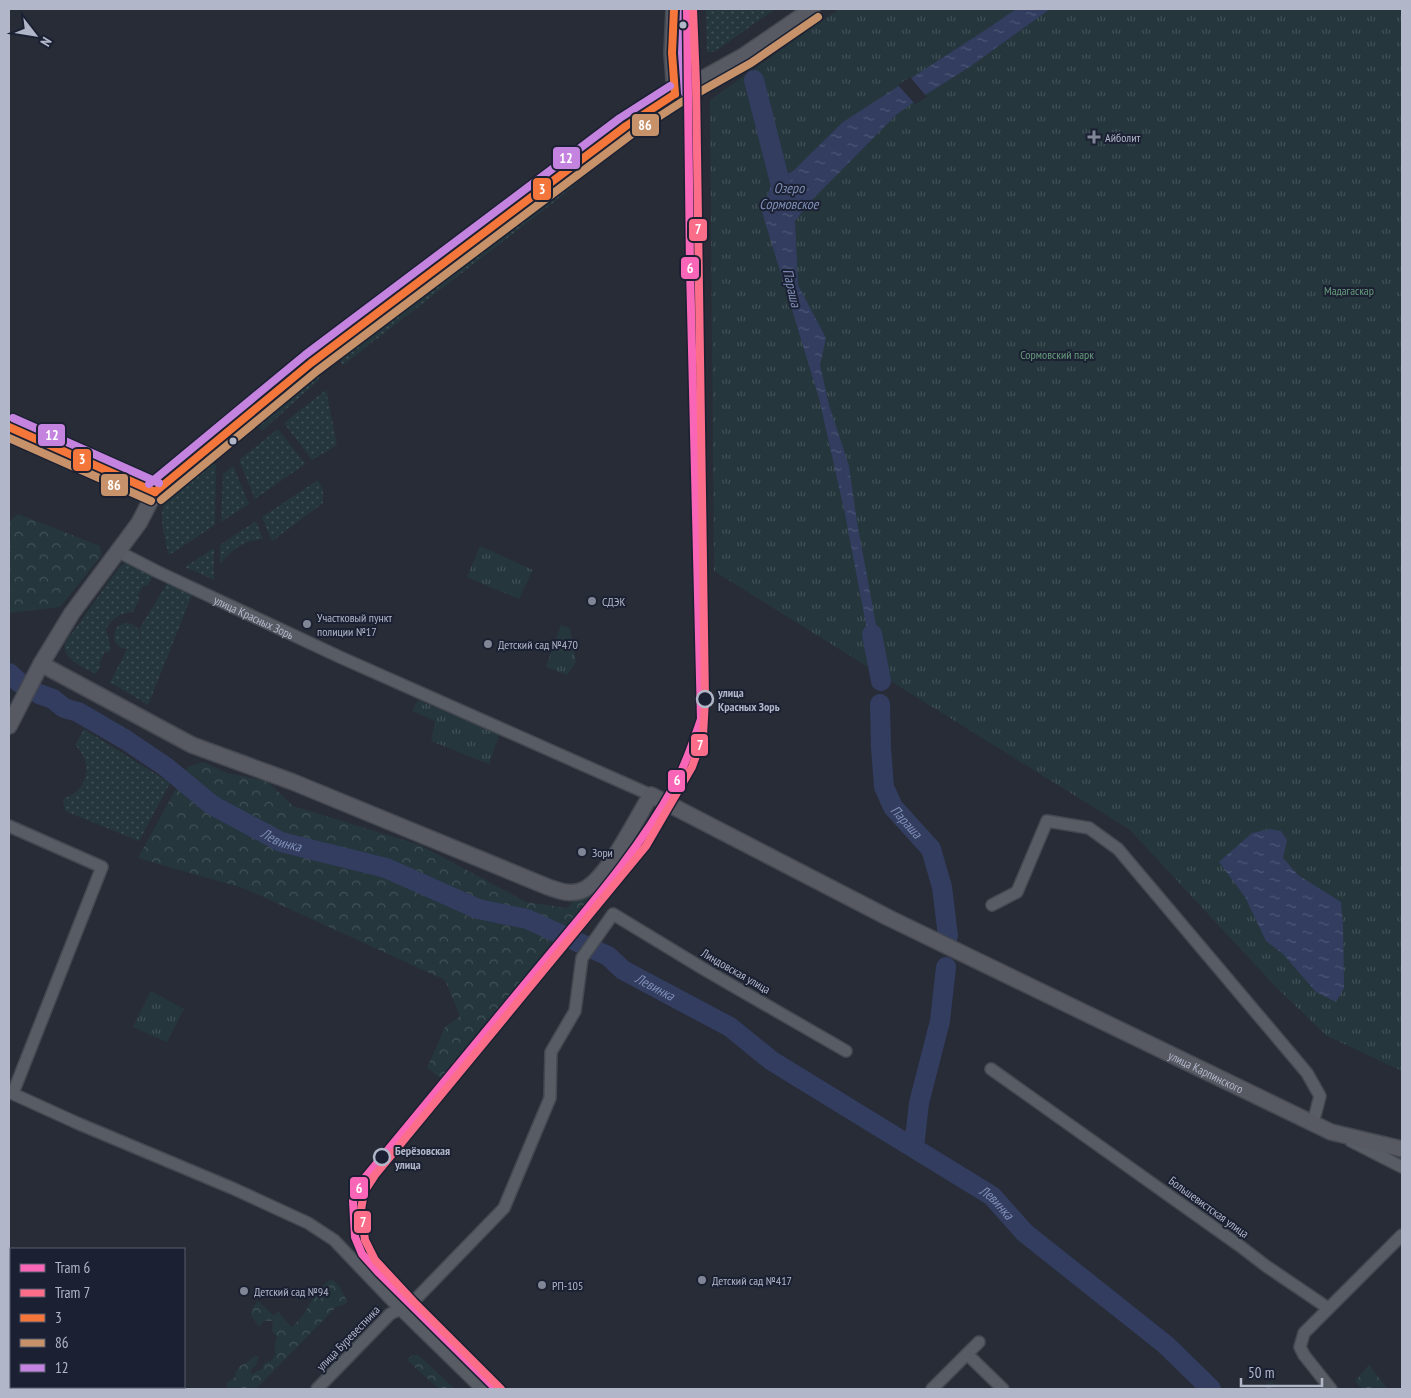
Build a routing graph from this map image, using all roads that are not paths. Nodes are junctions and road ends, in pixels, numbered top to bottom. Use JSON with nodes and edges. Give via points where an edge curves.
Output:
{"nodes":[{"id":1,"x":674,"y":9,"type":"edge"},
{"id":2,"x":812,"y":9,"type":"edge"},
{"id":3,"x":675,"y":94,"type":"junction"},
{"id":4,"x":9,"y":427,"type":"edge"},
{"id":5,"x":155,"y":492,"type":"junction"},
{"id":6,"x":117,"y":551,"type":"junction"},
{"id":7,"x":41,"y":664,"type":"junction"},
{"id":8,"x":9,"y":726,"type":"edge"},
{"id":9,"x":651,"y":795,"type":"junction"},
{"id":10,"x":9,"y":826,"type":"edge"},
{"id":11,"x":992,"y":904,"type":"dead end"},
{"id":12,"x":613,"y":914,"type":"joint"},
{"id":13,"x":1014,"y":978,"type":"joint"},
{"id":14,"x":846,"y":1051,"type":"dead end"},
{"id":15,"x":991,"y":1069,"type":"dead end"},
{"id":16,"x":11,"y":1092,"type":"edge"},
{"id":17,"x":1313,"y":1123,"type":"junction"},
{"id":18,"x":1332,"y":1132,"type":"junction"},
{"id":19,"x":1402,"y":1149,"type":"edge"},
{"id":20,"x":1402,"y":1167,"type":"edge"},
{"id":21,"x":1402,"y":1236,"type":"edge"},
{"id":22,"x":1328,"y":1308,"type":"junction"},
{"id":23,"x":400,"y":1309,"type":"junction"},
{"id":24,"x":979,"y":1342,"type":"dead end"},
{"id":25,"x":967,"y":1354,"type":"junction"},
{"id":26,"x":317,"y":1389,"type":"edge"},
{"id":27,"x":482,"y":1389,"type":"edge"},
{"id":28,"x":932,"y":1389,"type":"edge"},
{"id":29,"x":1003,"y":1389,"type":"edge"},
{"id":30,"x":1332,"y":1389,"type":"edge"}],
"edges":[{"from":1,"to":3,"type":"street","via":[[672,53]]},
{"from":2,"to":3,"type":"street","via":[[745,55]]},
{"from":3,"to":5,"type":"street","via":[[626,126],[319,357]]},
{"from":4,"to":5,"type":"street"},
{"from":5,"to":6,"type":"street"},
{"from":6,"to":7,"type":"street","via":[[72,613]]},
{"from":6,"to":9,"type":"street","name":"улица Красных Зорь","via":[[342,658]]},
{"from":7,"to":8,"type":"street"},
{"from":7,"to":9,"type":"street","via":[[192,745],[293,782],[567,893],[584,889],[596,879],[613,858]]},
{"from":9,"to":13,"type":"street","name":"улица Красных Зорь","via":[[889,918]]},
{"from":10,"to":16,"type":"street","via":[[102,868]]},
{"from":11,"to":17,"type":"street","via":[[1017,892],[1047,822],[1089,828],[1118,849],[1307,1073],[1320,1096]]},
{"from":12,"to":14,"type":"street","name":"Линдовская улица"},
{"from":12,"to":23,"type":"street","name":"улица Буревестника","via":[[582,958],[575,1011],[551,1052],[550,1098],[504,1208],[411,1304]]},
{"from":13,"to":17,"type":"street","name":"улица Карпинского"},
{"from":15,"to":22,"type":"street","name":"Большевистская улица"},
{"from":16,"to":23,"type":"street","via":[[308,1223],[334,1240]]},
{"from":17,"to":18,"type":"street","name":"улица Карпинского"},
{"from":18,"to":19,"type":"street","name":"улица Карпинского"},
{"from":18,"to":20,"type":"street"},
{"from":21,"to":22,"type":"street"},
{"from":22,"to":30,"type":"street","via":[[1304,1333],[1300,1347]]},
{"from":23,"to":26,"type":"street","name":"улица Буревестника","via":[[390,1314]]},
{"from":23,"to":27,"type":"street"},
{"from":24,"to":25,"type":"street"},
{"from":25,"to":28,"type":"street"},
{"from":25,"to":29,"type":"street"}]}
